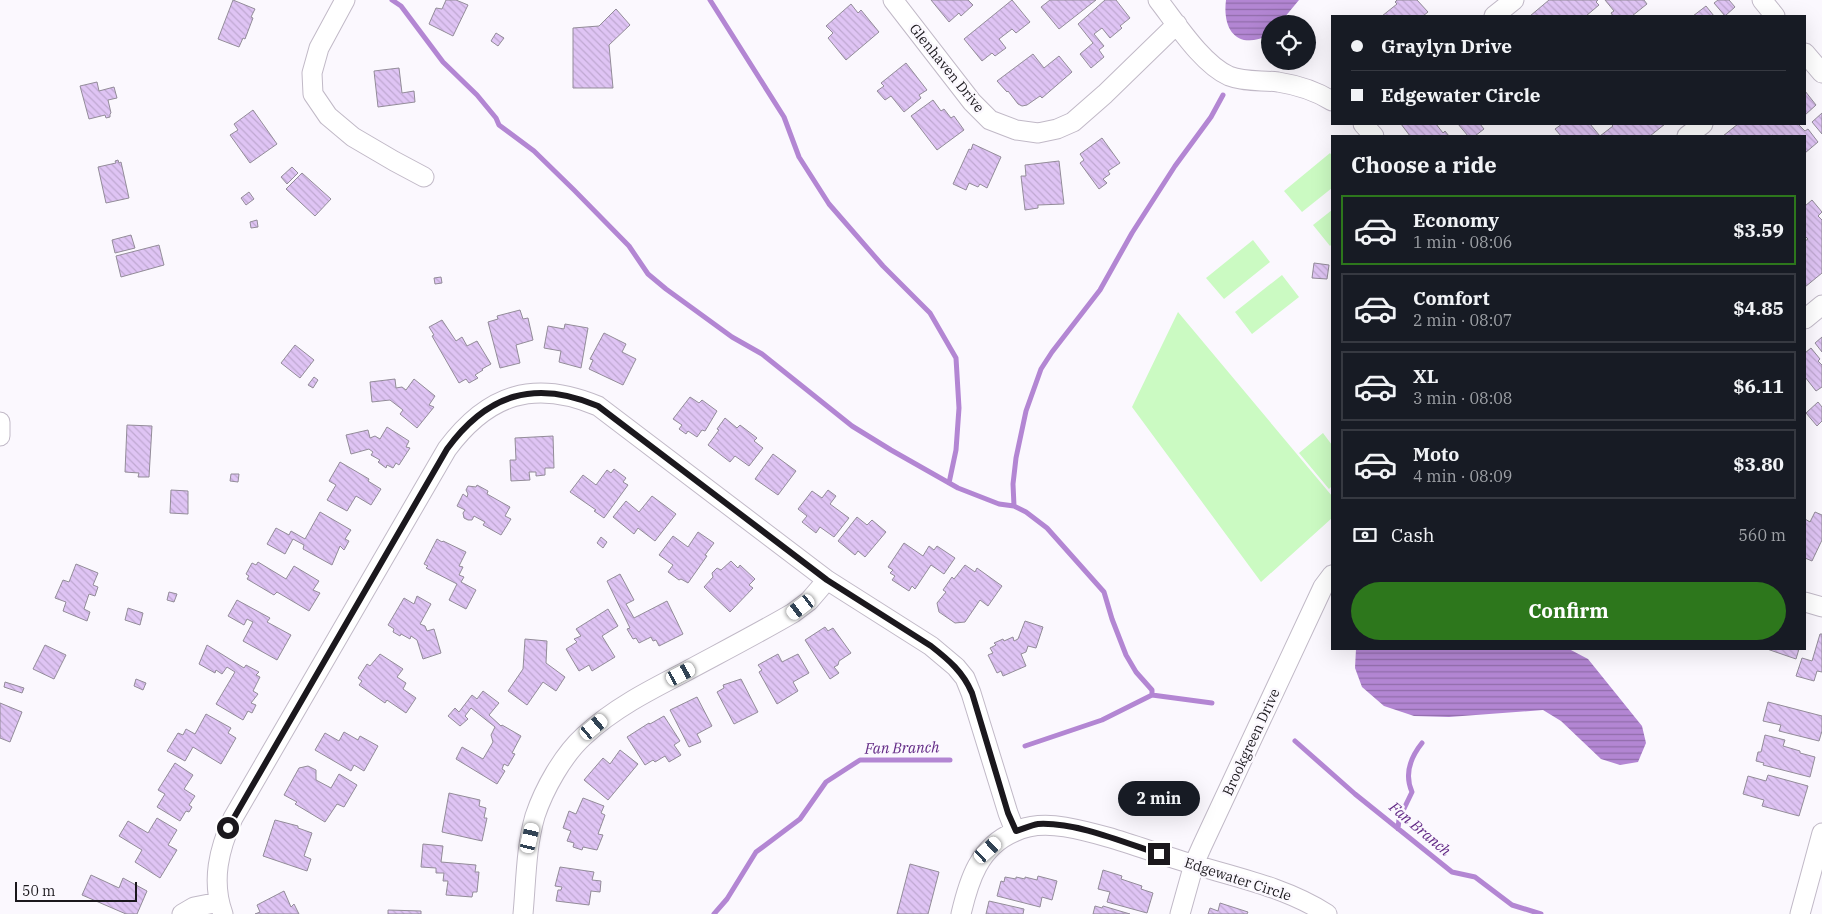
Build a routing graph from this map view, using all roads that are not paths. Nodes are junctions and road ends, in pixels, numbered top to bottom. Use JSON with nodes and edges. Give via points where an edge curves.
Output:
{"nodes":[{"id":1,"x":345,"y":0,"type":"edge"},
{"id":2,"x":893,"y":0,"type":"edge"},
{"id":3,"x":1158,"y":0,"type":"edge"},
{"id":4,"x":1514,"y":0,"type":"edge"},
{"id":5,"x":1762,"y":0,"type":"edge"},
{"id":6,"x":1495,"y":15,"type":"edge"},
{"id":7,"x":1774,"y":15,"type":"edge"},
{"id":8,"x":1177,"y":24,"type":"junction"},
{"id":9,"x":1806,"y":54,"type":"edge"},
{"id":10,"x":1822,"y":73,"type":"edge"},
{"id":11,"x":1331,"y":101,"type":"edge"},
{"id":12,"x":1365,"y":125,"type":"edge"},
{"id":13,"x":1702,"y":125,"type":"edge"},
{"id":14,"x":1373,"y":135,"type":"edge"},
{"id":15,"x":1688,"y":135,"type":"edge"},
{"id":16,"x":424,"y":177,"type":"dead end"},
{"id":17,"x":1822,"y":305,"type":"edge"},
{"id":18,"x":1806,"y":318,"type":"edge"},
{"id":19,"x":0,"y":422,"type":"edge"},
{"id":20,"x":0,"y":436,"type":"edge"},
{"id":21,"x":1331,"y":575,"type":"edge"},
{"id":22,"x":827,"y":580,"type":"junction"},
{"id":23,"x":1806,"y":602,"type":"edge"},
{"id":24,"x":1822,"y":607,"type":"edge"},
{"id":25,"x":1016,"y":831,"type":"junction"},
{"id":26,"x":1822,"y":833,"type":"edge"},
{"id":27,"x":1194,"y":864,"type":"junction"},
{"id":28,"x":221,"y":908,"type":"edge"},
{"id":29,"x":182,"y":914,"type":"edge"},
{"id":30,"x":523,"y":914,"type":"edge"},
{"id":31,"x":961,"y":914,"type":"edge"},
{"id":32,"x":1180,"y":914,"type":"edge"},
{"id":33,"x":1327,"y":914,"type":"edge"},
{"id":34,"x":1800,"y":914,"type":"edge"}],
"edges":[{"from":1,"to":16,"type":"street","via":[[319,48],[312,73],[313,94],[328,116],[353,137]]},
{"from":2,"to":8,"type":"street","name":"Glenhaven Drive","via":[[972,102],[990,120],[1016,130],[1038,133],[1073,122]]},
{"from":3,"to":8,"type":"street"},
{"from":4,"to":6,"type":"street"},
{"from":5,"to":7,"type":"street"},
{"from":8,"to":11,"type":"street","via":[[1200,54],[1228,75],[1242,80],[1279,82],[1307,89]]},
{"from":9,"to":10,"type":"street"},
{"from":12,"to":14,"type":"street"},
{"from":13,"to":15,"type":"street"},
{"from":17,"to":18,"type":"street"},
{"from":19,"to":20,"type":"street"},
{"from":21,"to":27,"type":"street","name":"Brookgreen Drive"},
{"from":22,"to":25,"type":"street","via":[[931,646],[966,678]]},
{"from":22,"to":28,"type":"street","via":[[598,406],[570,395],[539,392],[516,396],[490,408],[469,422],[447,449],[233,818],[224,837],[216,880]]},
{"from":22,"to":30,"type":"street","via":[[809,601],[793,613],[635,698],[582,737],[552,778],[535,817]]},
{"from":23,"to":24,"type":"street"},
{"from":25,"to":27,"type":"street","name":"Edgewater Circle","via":[[1037,824],[1064,827]]},
{"from":25,"to":31,"type":"street","name":"Edgewater Circle","via":[[996,842],[980,859]]},
{"from":26,"to":34,"type":"street"},
{"from":27,"to":32,"type":"street","name":"Brookgreen Drive"},
{"from":27,"to":33,"type":"street","name":"Edgewater Circle","via":[[1297,898]]},
{"from":28,"to":29,"type":"street","via":[[194,907]]}]}
